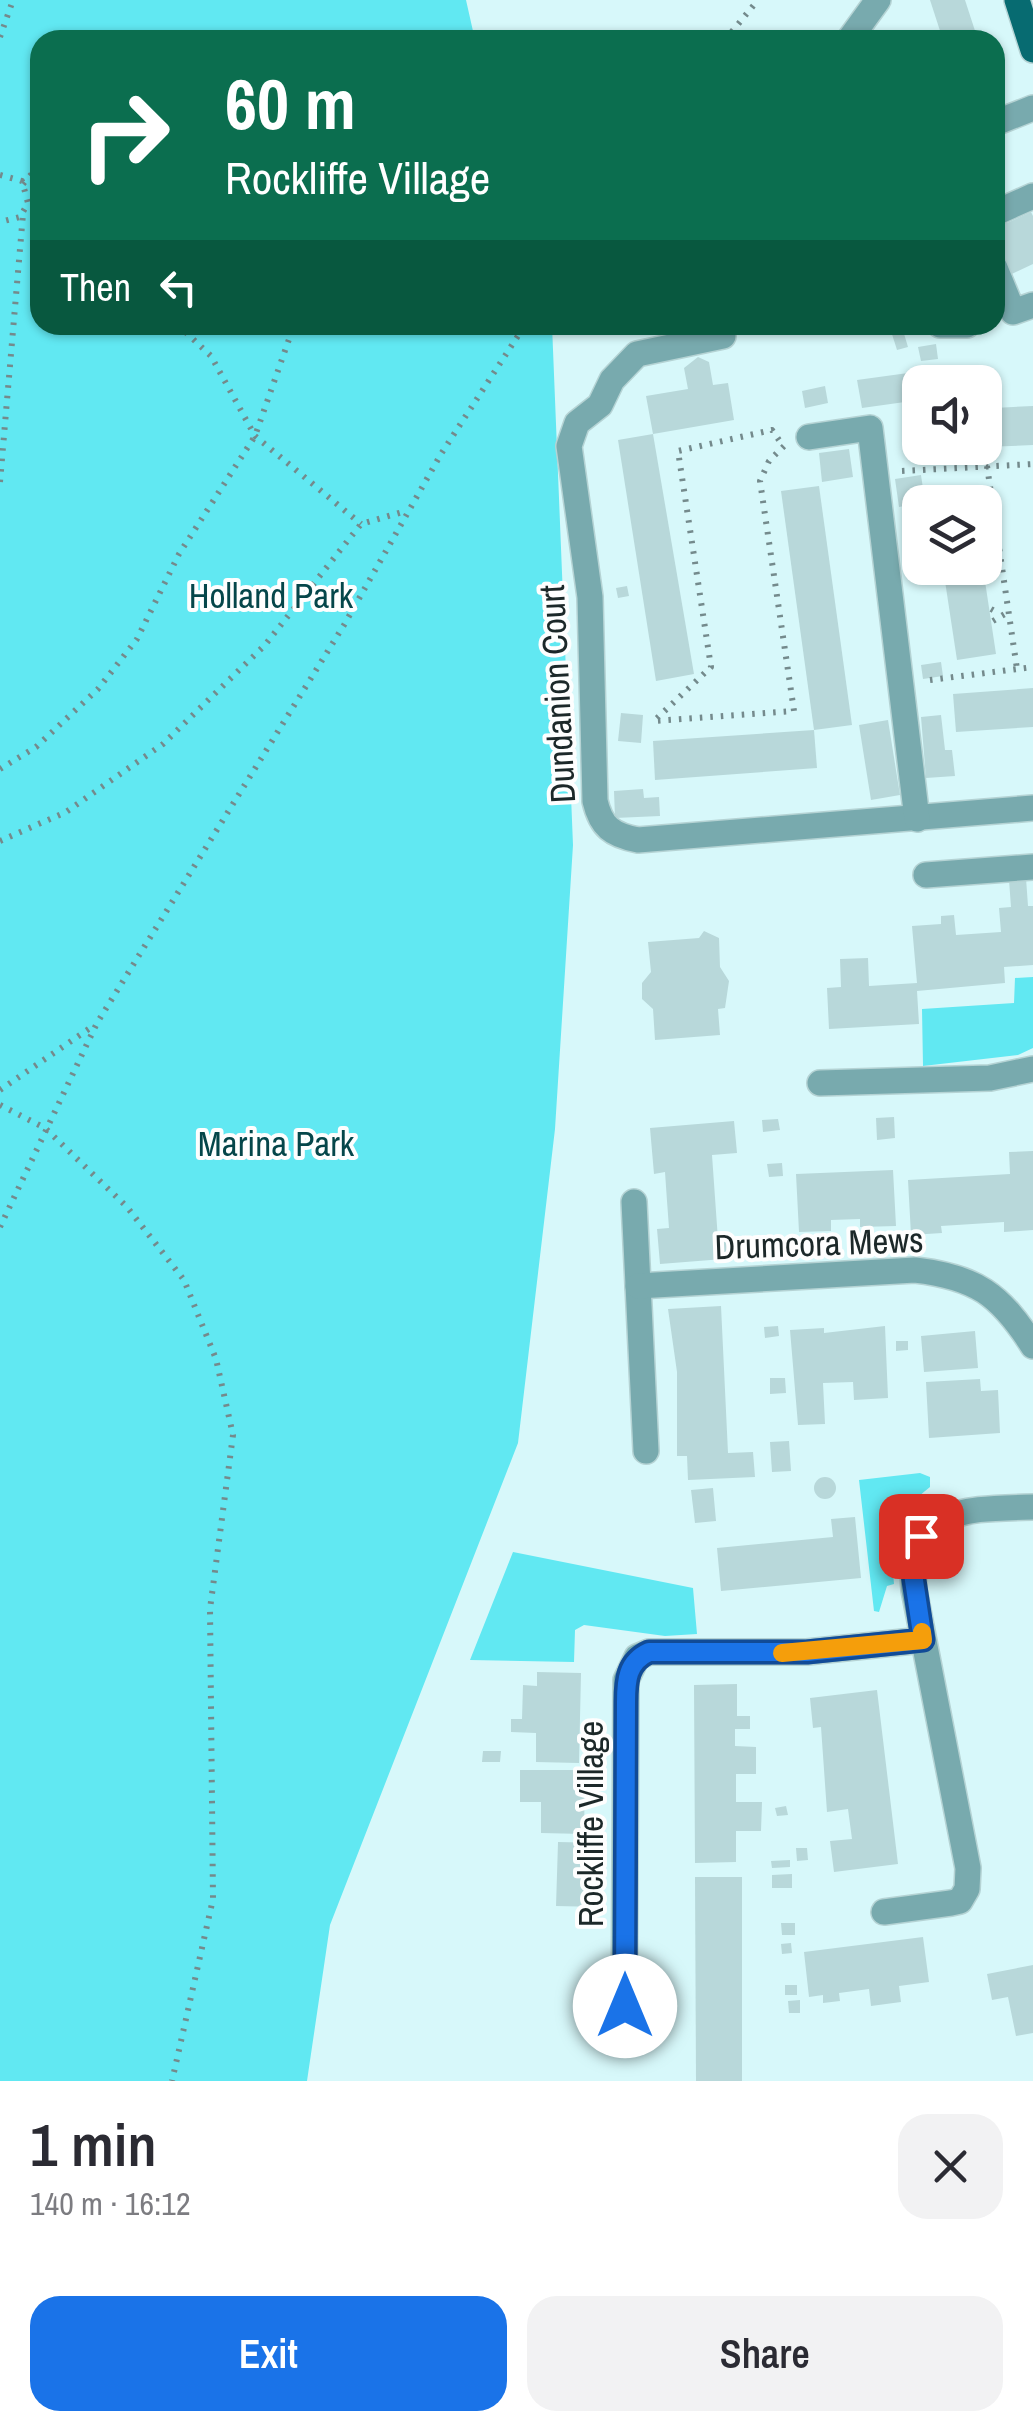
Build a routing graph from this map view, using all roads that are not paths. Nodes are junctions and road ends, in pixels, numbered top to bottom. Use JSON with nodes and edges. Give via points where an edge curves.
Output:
{"nodes":[{"id":1,"x":878,"y":0,"type":"edge"},
{"id":2,"x":1017,"y":0,"type":"edge"},
{"id":3,"x":857,"y":30,"type":"edge"},
{"id":4,"x":1033,"y":50,"type":"edge"},
{"id":5,"x":1033,"y":108,"type":"edge"},
{"id":6,"x":1005,"y":119,"type":"edge"},
{"id":7,"x":1033,"y":196,"type":"edge"},
{"id":8,"x":1005,"y":208,"type":"edge"},
{"id":9,"x":722,"y":336,"type":"dead end"},
{"id":10,"x":809,"y":436,"type":"road end"},
{"id":11,"x":1033,"y":808,"type":"edge"},
{"id":12,"x":917,"y":819,"type":"junction"},
{"id":13,"x":1033,"y":867,"type":"edge"},
{"id":14,"x":926,"y":875,"type":"dead end"},
{"id":15,"x":1033,"y":1069,"type":"edge"},
{"id":16,"x":820,"y":1084,"type":"dead end"},
{"id":17,"x":634,"y":1202,"type":"dead end"},
{"id":18,"x":638,"y":1286,"type":"junction"},
{"id":19,"x":1033,"y":1346,"type":"edge"},
{"id":20,"x":646,"y":1451,"type":"dead end"},
{"id":21,"x":1033,"y":1506,"type":"edge"},
{"id":22,"x":923,"y":1640,"type":"junction"},
{"id":23,"x":884,"y":1912,"type":"dead end"},
{"id":24,"x":624,"y":2042,"type":"dead end"}],
"edges":[{"from":1,"to":3,"type":"street"},
{"from":2,"to":4,"type":"main road"},
{"from":5,"to":6,"type":"street"},
{"from":7,"to":8,"type":"street"},
{"from":9,"to":12,"type":"street","name":"Dundanion Court","via":[[637,354],[572,431],[595,667],[600,821],[638,840]]},
{"from":10,"to":12,"type":"street","via":[[870,428]]},
{"from":11,"to":12,"type":"street","name":"Dundanion Court"},
{"from":13,"to":14,"type":"street"},
{"from":15,"to":16,"type":"street","via":[[990,1078]]},
{"from":17,"to":18,"type":"street"},
{"from":18,"to":19,"type":"street","name":"Drumcora Mews","via":[[938,1272],[997,1297]]},
{"from":18,"to":20,"type":"street"},
{"from":21,"to":22,"type":"street","via":[[953,1514],[921,1536],[912,1567]]},
{"from":22,"to":23,"type":"street","via":[[968,1868],[966,1889],[951,1904]]},
{"from":22,"to":24,"type":"street","name":"Rockliffe Village","via":[[807,1652],[638,1657],[626,1680]]}]}
